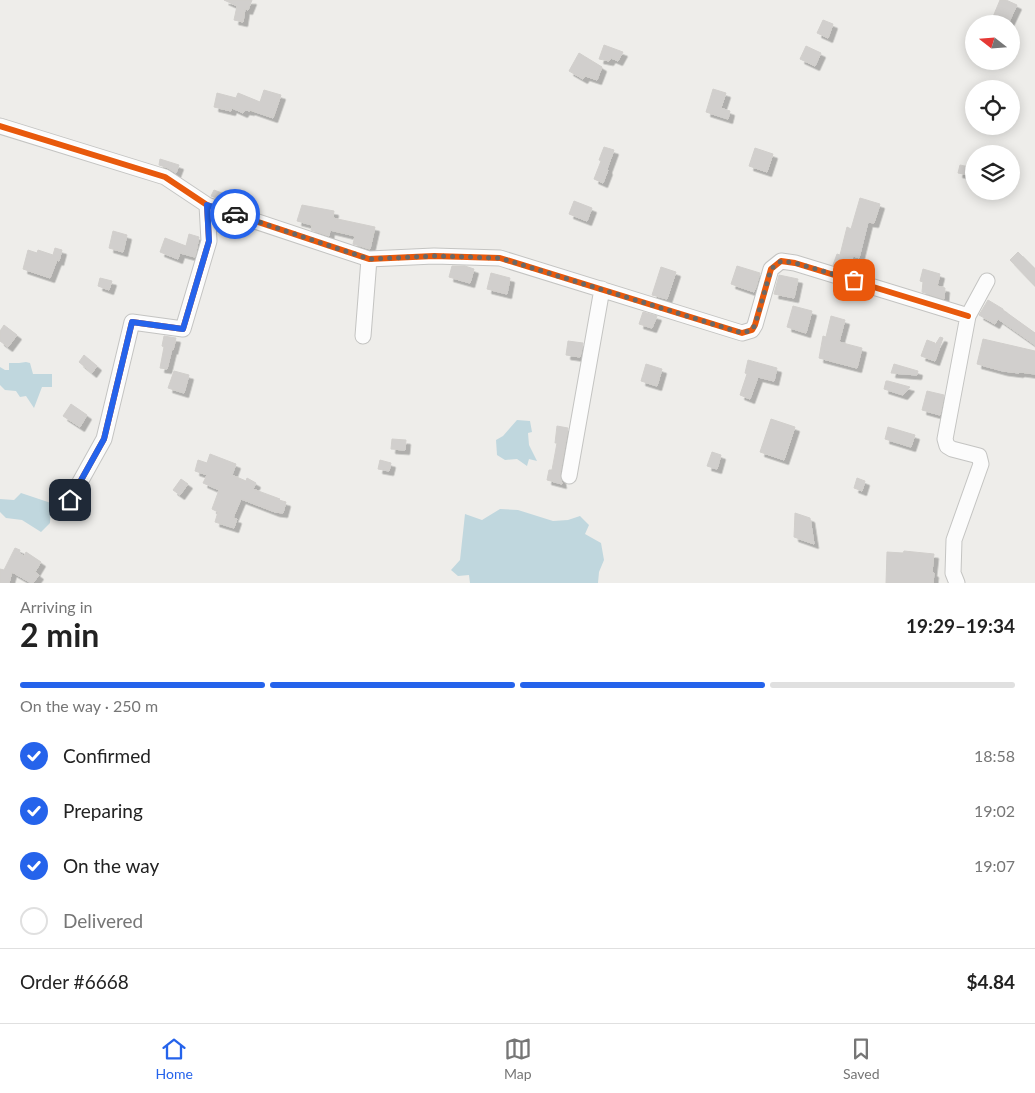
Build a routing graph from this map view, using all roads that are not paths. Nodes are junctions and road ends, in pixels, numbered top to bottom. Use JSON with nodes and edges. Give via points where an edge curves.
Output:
{"nodes":[{"id":1,"x":0,"y":126,"type":"edge"},
{"id":2,"x":207,"y":205,"type":"junction"},
{"id":3,"x":369,"y":259,"type":"junction"},
{"id":4,"x":987,"y":281,"type":"dead end"},
{"id":5,"x":602,"y":289,"type":"junction"},
{"id":6,"x":968,"y":316,"type":"junction"},
{"id":7,"x":363,"y":336,"type":"dead end"},
{"id":8,"x":569,"y":476,"type":"dead end"},
{"id":9,"x":70,"y":500,"type":"dead end"},
{"id":10,"x":957,"y":583,"type":"edge"}],
"edges":[{"from":1,"to":2,"type":"street","via":[[165,177]]},
{"from":2,"to":3,"type":"street"},
{"from":2,"to":9,"type":"street","via":[[209,241],[183,329],[132,322],[104,439]]},
{"from":3,"to":5,"type":"street","via":[[434,256],[500,258]]},
{"from":3,"to":7,"type":"street"},
{"from":4,"to":6,"type":"street"},
{"from":5,"to":6,"type":"street","via":[[742,333],[752,330],[755,325],[771,269],[781,261]]},
{"from":5,"to":8,"type":"street"},
{"from":6,"to":10,"type":"street","via":[[945,439],[952,449],[979,456],[981,464],[954,540],[953,573]]}]}
